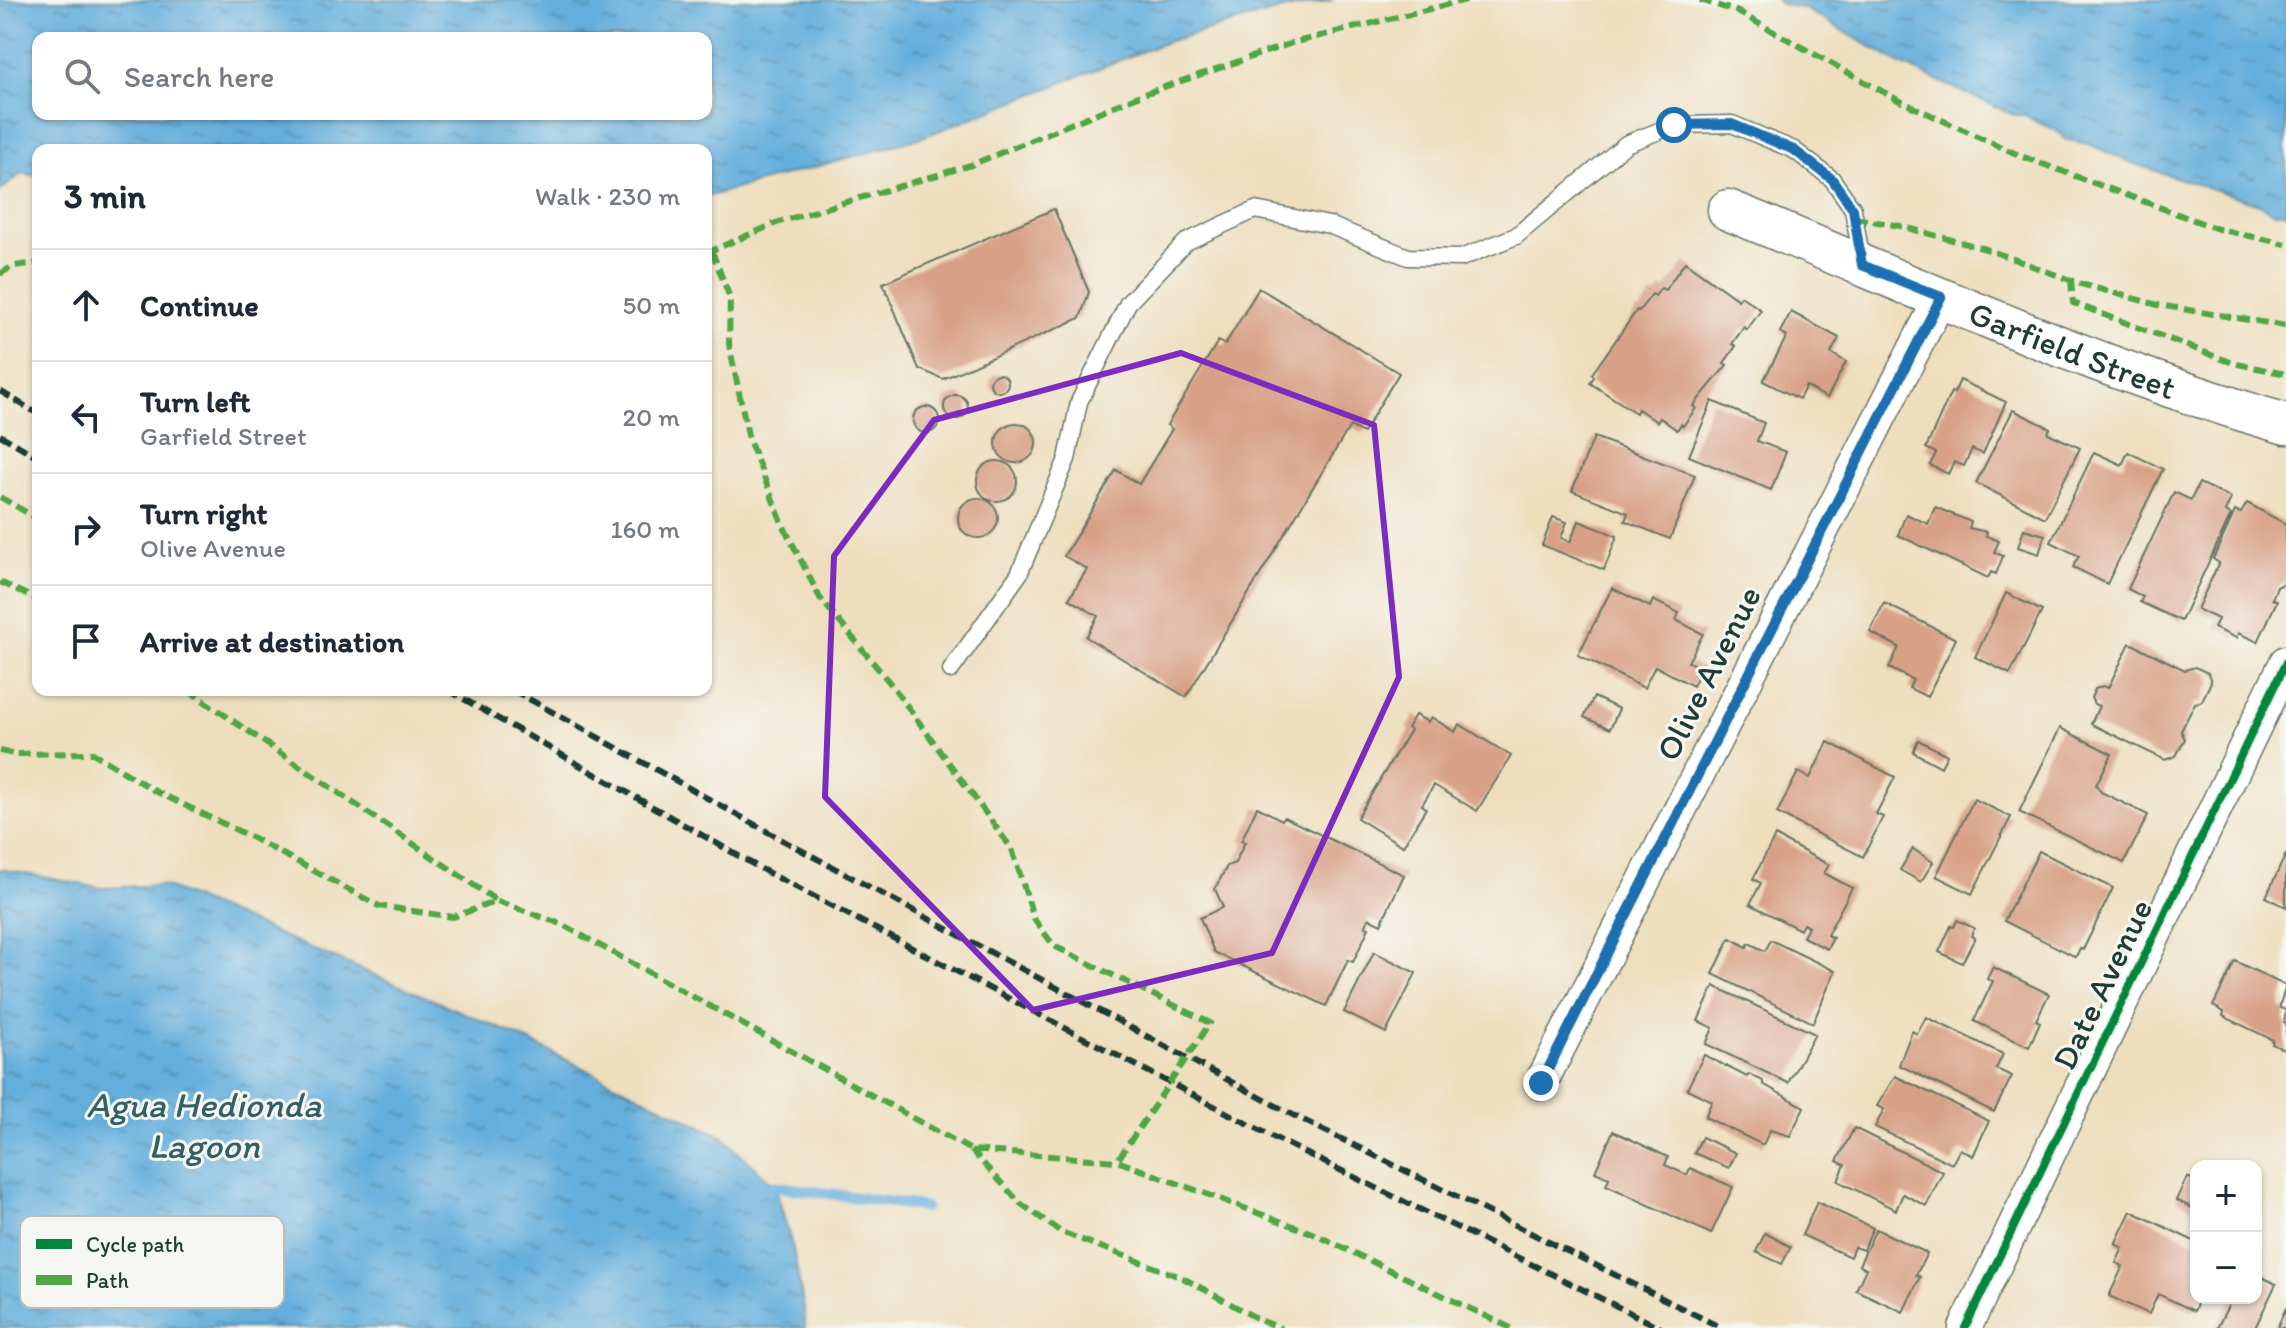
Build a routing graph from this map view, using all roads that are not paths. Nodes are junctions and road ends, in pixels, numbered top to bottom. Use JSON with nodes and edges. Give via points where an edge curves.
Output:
{"nodes":[{"id":1,"x":1728,"y":210,"type":"dead end"},
{"id":2,"x":1862,"y":265,"type":"junction"},
{"id":3,"x":1941,"y":297,"type":"junction"},
{"id":4,"x":2286,"y":424,"type":"edge"},
{"id":5,"x":2286,"y":662,"type":"edge"},
{"id":6,"x":951,"y":670,"type":"dead end"},
{"id":7,"x":1541,"y":1083,"type":"dead end"},
{"id":8,"x":1965,"y":1328,"type":"edge"}],
"edges":[{"from":1,"to":2,"type":"street","name":"Garfield Street"},
{"from":2,"to":3,"type":"street","name":"Garfield Street"},
{"from":2,"to":6,"type":"lane","via":[[1853,209],[1832,179],[1794,150],[1732,124],[1674,125],[1626,144],[1516,236],[1461,258],[1408,257],[1329,225],[1255,210],[1186,242],[1128,303],[1079,402],[1067,459],[1019,574]]},
{"from":3,"to":4,"type":"street","name":"Garfield Street","via":[[2055,346]]},
{"from":3,"to":7,"type":"street","name":"Olive Avenue"},
{"from":5,"to":8,"type":"street","name":"Date Avenue"}]}
